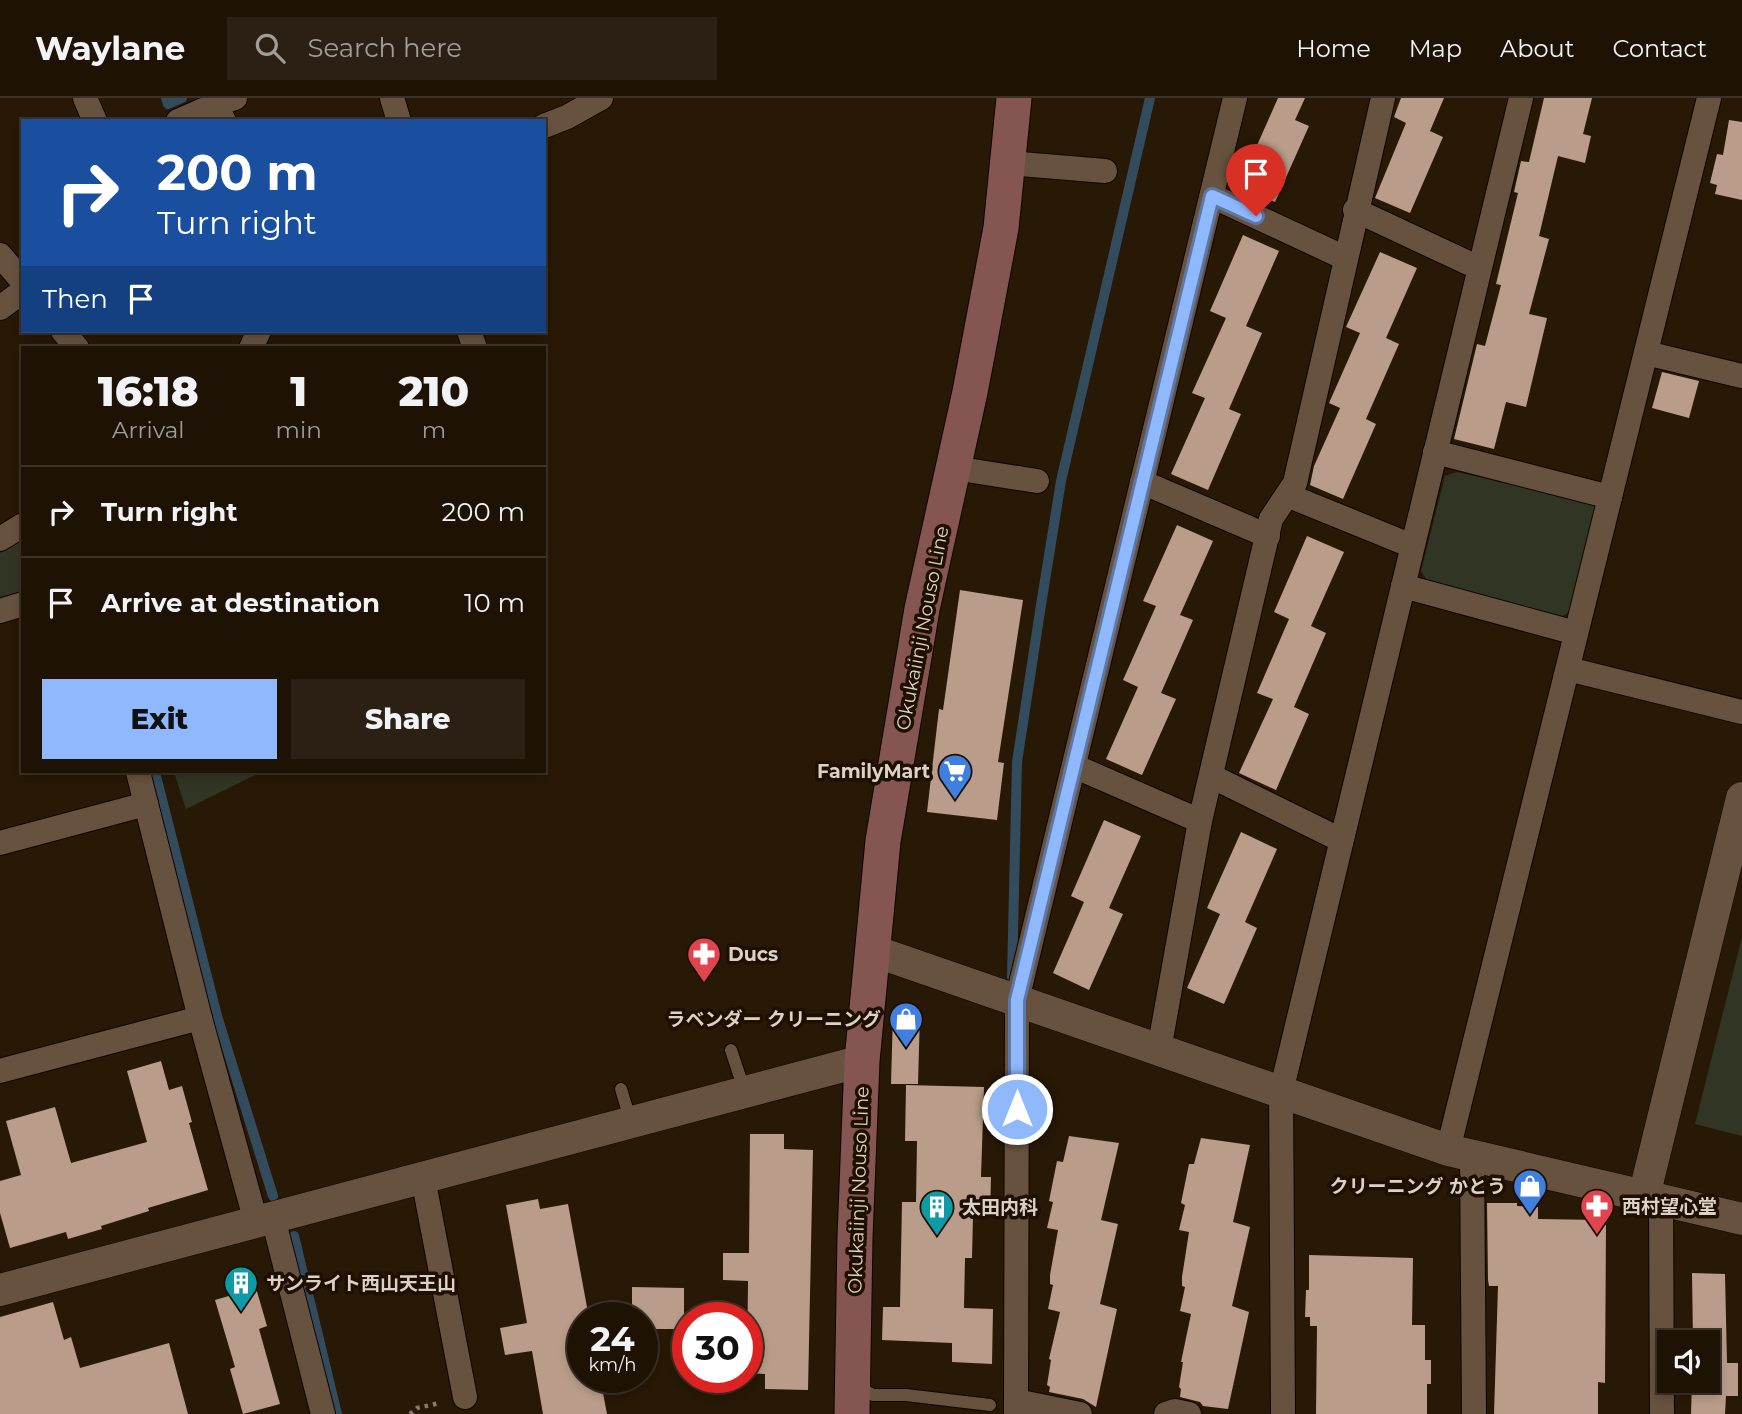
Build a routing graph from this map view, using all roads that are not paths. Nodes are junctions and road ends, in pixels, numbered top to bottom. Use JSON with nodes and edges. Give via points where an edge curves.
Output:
{"nodes":[{"id":1,"x":85,"y":98,"type":"edge"},
{"id":2,"x":392,"y":98,"type":"edge"},
{"id":3,"x":601,"y":98,"type":"edge"},
{"id":4,"x":1014,"y":98,"type":"edge"},
{"id":5,"x":1235,"y":98,"type":"edge"},
{"id":6,"x":1383,"y":98,"type":"edge"},
{"id":7,"x":1521,"y":98,"type":"edge"},
{"id":8,"x":1709,"y":98,"type":"edge"},
{"id":9,"x":225,"y":108,"type":"edge"},
{"id":10,"x":94,"y":119,"type":"edge"},
{"id":11,"x":185,"y":119,"type":"edge"},
{"id":12,"x":398,"y":119,"type":"edge"},
{"id":13,"x":546,"y":125,"type":"edge"},
{"id":14,"x":1008,"y":163,"type":"junction"},
{"id":15,"x":1105,"y":171,"type":"dead end"},
{"id":16,"x":1212,"y":196,"type":"junction"},
{"id":17,"x":1355,"y":210,"type":"junction"},
{"id":18,"x":0,"y":255,"type":"edge"},
{"id":19,"x":1345,"y":258,"type":"junction"},
{"id":20,"x":1479,"y":268,"type":"junction"},
{"id":21,"x":21,"y":280,"type":"edge"},
{"id":22,"x":21,"y":292,"type":"edge"},
{"id":23,"x":0,"y":308,"type":"edge"},
{"id":24,"x":1646,"y":353,"type":"junction"},
{"id":25,"x":1742,"y":376,"type":"edge"},
{"id":26,"x":1435,"y":452,"type":"junction"},
{"id":27,"x":954,"y":468,"type":"junction"},
{"id":28,"x":1037,"y":481,"type":"dead end"},
{"id":29,"x":1142,"y":482,"type":"junction"},
{"id":30,"x":1287,"y":495,"type":"junction"},
{"id":31,"x":1610,"y":496,"type":"junction"},
{"id":32,"x":21,"y":526,"type":"edge"},
{"id":33,"x":1268,"y":536,"type":"junction"},
{"id":34,"x":0,"y":539,"type":"edge"},
{"id":35,"x":1412,"y":547,"type":"junction"},
{"id":36,"x":1402,"y":586,"type":"junction"},
{"id":37,"x":21,"y":605,"type":"edge"},
{"id":38,"x":0,"y":611,"type":"edge"},
{"id":39,"x":1577,"y":633,"type":"junction"},
{"id":40,"x":1568,"y":669,"type":"junction"},
{"id":41,"x":1742,"y":712,"type":"edge"},
{"id":42,"x":1074,"y":766,"type":"junction"},
{"id":43,"x":142,"y":774,"type":"edge"},
{"id":44,"x":1211,"y":776,"type":"junction"},
{"id":45,"x":1742,"y":798,"type":"edge"},
{"id":46,"x":146,"y":804,"type":"junction"},
{"id":47,"x":1200,"y":821,"type":"junction"},
{"id":48,"x":1341,"y":840,"type":"junction"},
{"id":49,"x":0,"y":843,"type":"edge"},
{"id":50,"x":874,"y":951,"type":"junction"},
{"id":51,"x":1017,"y":1000,"type":"junction"},
{"id":52,"x":200,"y":1018,"type":"junction"},
{"id":53,"x":1159,"y":1050,"type":"junction"},
{"id":54,"x":732,"y":1051,"type":"dead end"},
{"id":55,"x":862,"y":1061,"type":"junction"},
{"id":56,"x":0,"y":1070,"type":"edge"},
{"id":57,"x":621,"y":1089,"type":"dead end"},
{"id":58,"x":745,"y":1092,"type":"junction"},
{"id":59,"x":1280,"y":1092,"type":"junction"},
{"id":60,"x":631,"y":1123,"type":"junction"},
{"id":61,"x":1460,"y":1152,"type":"junction"},
{"id":62,"x":423,"y":1178,"type":"junction"},
{"id":63,"x":1652,"y":1198,"type":"junction"},
{"id":64,"x":1742,"y":1219,"type":"edge"},
{"id":65,"x":265,"y":1220,"type":"junction"},
{"id":66,"x":0,"y":1290,"type":"edge"},
{"id":67,"x":465,"y":1397,"type":"dead end"},
{"id":68,"x":852,"y":1399,"type":"edge"},
{"id":69,"x":990,"y":1405,"type":"dead end"},
{"id":70,"x":1016,"y":1408,"type":"edge"},
{"id":71,"x":323,"y":1414,"type":"edge"},
{"id":72,"x":1080,"y":1414,"type":"edge"},
{"id":73,"x":1166,"y":1414,"type":"edge"},
{"id":74,"x":1189,"y":1414,"type":"edge"},
{"id":75,"x":1283,"y":1414,"type":"edge"},
{"id":76,"x":1474,"y":1414,"type":"edge"},
{"id":77,"x":1662,"y":1414,"type":"edge"}],
"edges":[{"from":1,"to":10,"type":"street"},
{"from":2,"to":12,"type":"street"},
{"from":3,"to":13,"type":"street"},
{"from":4,"to":14,"type":"main road","name":"Okukaiinji Nouso Line"},
{"from":5,"to":16,"type":"street"},
{"from":6,"to":17,"type":"street"},
{"from":7,"to":20,"type":"street"},
{"from":8,"to":24,"type":"street"},
{"from":9,"to":11,"type":"street"},
{"from":14,"to":15,"type":"street"},
{"from":14,"to":27,"type":"main road","name":"Okukaiinji Nouso Line","via":[[1001,228]]},
{"from":16,"to":19,"type":"street"},
{"from":16,"to":29,"type":"street"},
{"from":17,"to":19,"type":"street"},
{"from":17,"to":20,"type":"street"},
{"from":18,"to":21,"type":"street"},
{"from":19,"to":30,"type":"street","via":[[1295,483]]},
{"from":20,"to":26,"type":"street"},
{"from":22,"to":23,"type":"street"},
{"from":24,"to":25,"type":"street"},
{"from":24,"to":31,"type":"street"},
{"from":26,"to":31,"type":"street"},
{"from":26,"to":35,"type":"street"},
{"from":27,"to":28,"type":"street"},
{"from":27,"to":50,"type":"main road","name":"Okukaiinji Nouso Line","via":[[922,609],[883,841]]},
{"from":29,"to":33,"type":"street"},
{"from":29,"to":42,"type":"street"},
{"from":30,"to":33,"type":"street","via":[[1271,519]]},
{"from":30,"to":35,"type":"street"},
{"from":31,"to":39,"type":"street"},
{"from":32,"to":34,"type":"street"},
{"from":33,"to":44,"type":"street"},
{"from":35,"to":36,"type":"street"},
{"from":36,"to":39,"type":"street"},
{"from":36,"to":48,"type":"street"},
{"from":37,"to":38,"type":"street"},
{"from":39,"to":40,"type":"street"},
{"from":40,"to":41,"type":"street"},
{"from":40,"to":61,"type":"street"},
{"from":42,"to":47,"type":"street"},
{"from":42,"to":51,"type":"street"},
{"from":43,"to":46,"type":"street"},
{"from":44,"to":47,"type":"street"},
{"from":44,"to":48,"type":"street"},
{"from":45,"to":63,"type":"street"},
{"from":46,"to":49,"type":"street"},
{"from":46,"to":52,"type":"street"},
{"from":47,"to":53,"type":"street"},
{"from":48,"to":59,"type":"street"},
{"from":50,"to":51,"type":"street"},
{"from":50,"to":55,"type":"main road","name":"Okukaiinji Nouso Line"},
{"from":51,"to":53,"type":"street"},
{"from":51,"to":70,"type":"street"},
{"from":52,"to":56,"type":"street"},
{"from":52,"to":65,"type":"street"},
{"from":53,"to":59,"type":"street"},
{"from":54,"to":58,"type":"lane"},
{"from":55,"to":58,"type":"street"},
{"from":55,"to":68,"type":"main road","name":"Okukaiinji Nouso Line"},
{"from":57,"to":60,"type":"lane"},
{"from":58,"to":60,"type":"street"},
{"from":59,"to":61,"type":"street"},
{"from":59,"to":75,"type":"street"},
{"from":60,"to":62,"type":"street"},
{"from":61,"to":63,"type":"street"},
{"from":61,"to":76,"type":"street"},
{"from":62,"to":65,"type":"street"},
{"from":62,"to":67,"type":"street"},
{"from":63,"to":64,"type":"street"},
{"from":63,"to":77,"type":"street"},
{"from":65,"to":66,"type":"street"},
{"from":65,"to":71,"type":"street"},
{"from":68,"to":69,"type":"lane","via":[[906,1395]]},
{"from":70,"to":72,"type":"street"},
{"from":73,"to":74,"type":"street"}]}
